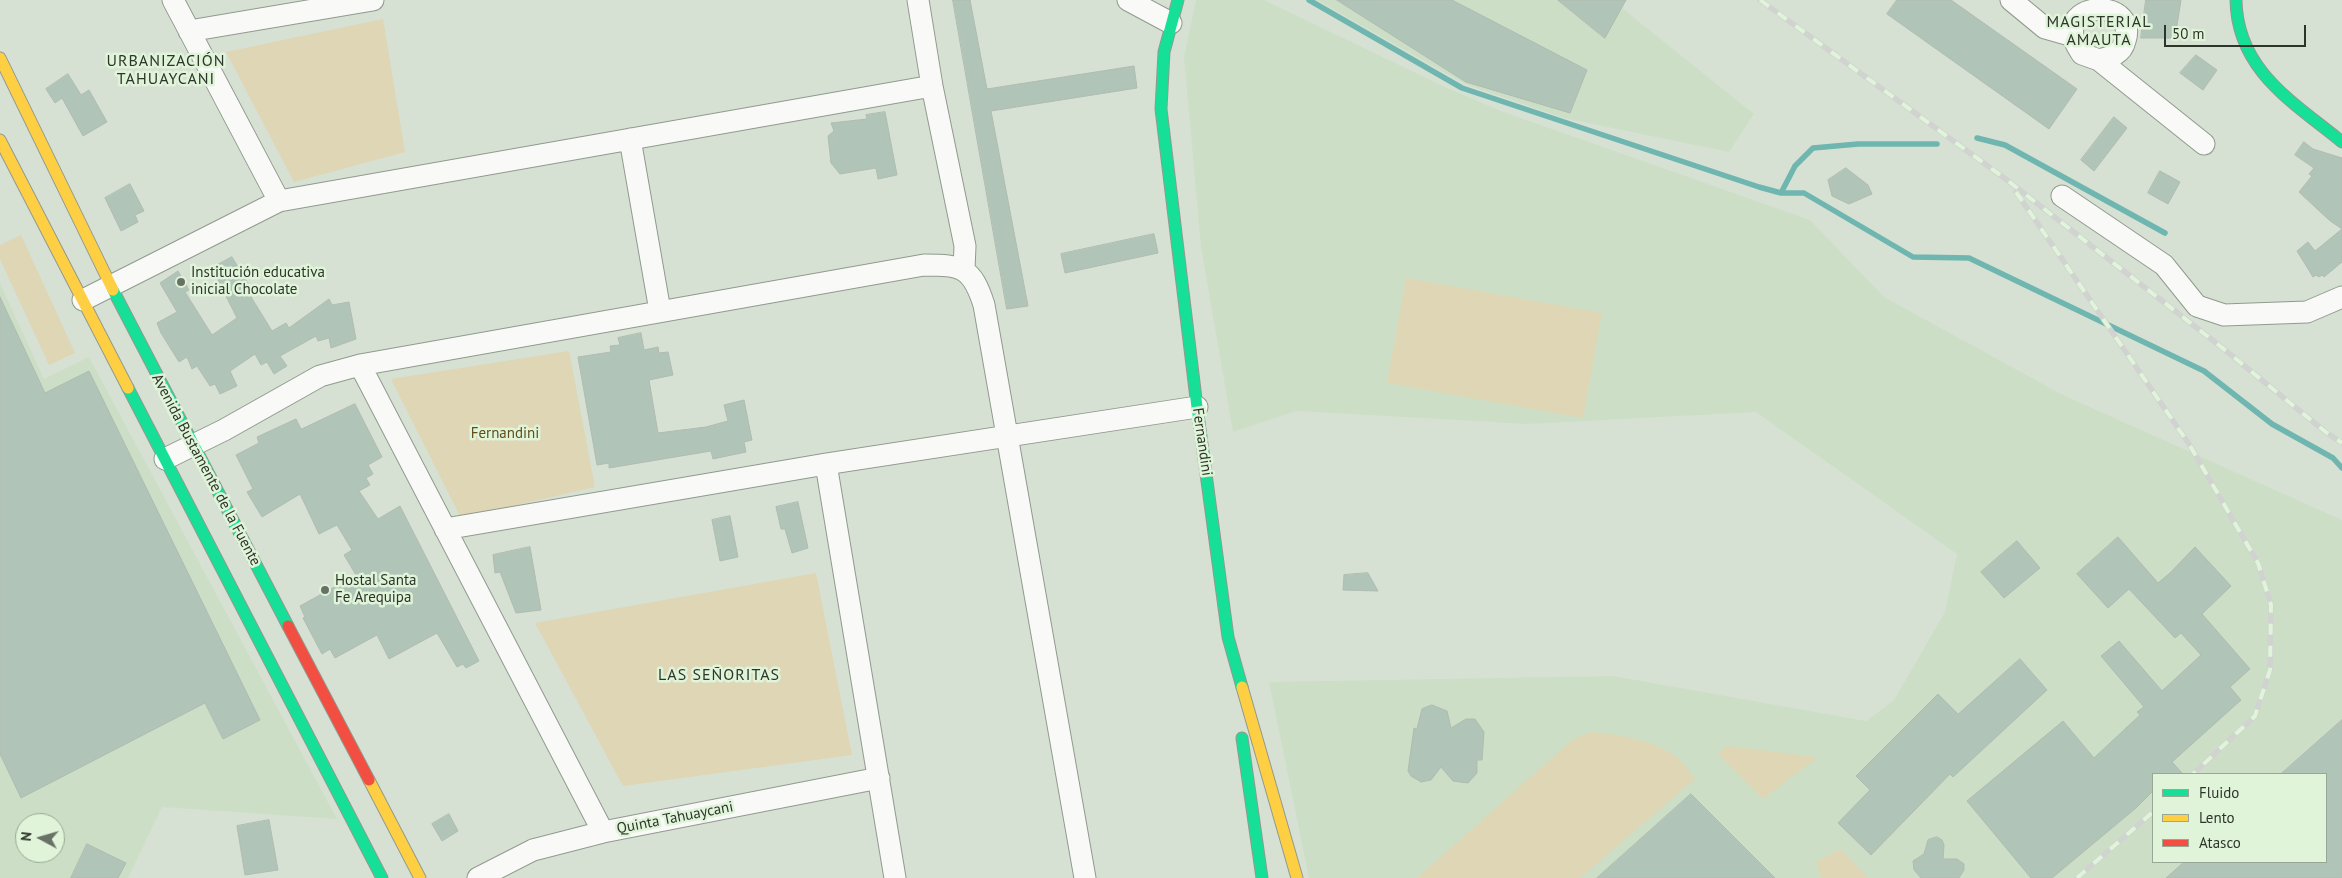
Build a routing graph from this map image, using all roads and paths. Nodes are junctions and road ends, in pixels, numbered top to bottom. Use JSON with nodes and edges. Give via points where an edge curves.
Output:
{"nodes":[{"id":1,"x":174,"y":0,"type":"edge"},
{"id":2,"x":373,"y":0,"type":"edge"},
{"id":3,"x":918,"y":0,"type":"edge"},
{"id":4,"x":1128,"y":0,"type":"edge"},
{"id":5,"x":1178,"y":0,"type":"edge"},
{"id":6,"x":2012,"y":0,"type":"edge"},
{"id":7,"x":2236,"y":0,"type":"edge"},
{"id":8,"x":2116,"y":4,"type":"edge"},
{"id":9,"x":1171,"y":23,"type":"junction"},
{"id":10,"x":190,"y":31,"type":"junction"},
{"id":11,"x":2073,"y":36,"type":"junction"},
{"id":12,"x":0,"y":58,"type":"edge"},
{"id":13,"x":2099,"y":60,"type":"junction"},
{"id":14,"x":932,"y":86,"type":"junction"},
{"id":15,"x":630,"y":139,"type":"junction"},
{"id":16,"x":0,"y":140,"type":"edge"},
{"id":17,"x":2342,"y":142,"type":"edge"},
{"id":18,"x":2204,"y":144,"type":"dead end"},
{"id":19,"x":2062,"y":196,"type":"dead end"},
{"id":20,"x":279,"y":201,"type":"junction"},
{"id":21,"x":964,"y":269,"type":"junction"},
{"id":22,"x":111,"y":286,"type":"junction"},
{"id":23,"x":2342,"y":297,"type":"edge"},
{"id":24,"x":83,"y":300,"type":"junction"},
{"id":25,"x":660,"y":311,"type":"junction"},
{"id":26,"x":360,"y":365,"type":"junction"},
{"id":27,"x":1197,"y":407,"type":"junction"},
{"id":28,"x":1007,"y":437,"type":"junction"},
{"id":29,"x":193,"y":445,"type":"junction"},
{"id":30,"x":165,"y":459,"type":"junction"},
{"id":31,"x":826,"y":464,"type":"junction"},
{"id":32,"x":445,"y":528,"type":"junction"},
{"id":33,"x":1228,"y":637,"type":"junction"},
{"id":34,"x":879,"y":778,"type":"junction"},
{"id":35,"x":603,"y":832,"type":"junction"},
{"id":36,"x":382,"y":878,"type":"edge"},
{"id":37,"x":420,"y":878,"type":"edge"},
{"id":38,"x":478,"y":878,"type":"edge"},
{"id":39,"x":896,"y":878,"type":"edge"},
{"id":40,"x":1085,"y":878,"type":"edge"},
{"id":41,"x":1262,"y":878,"type":"edge"},
{"id":42,"x":1297,"y":878,"type":"edge"}],
"edges":[{"from":1,"to":10,"type":"street"},
{"from":2,"to":10,"type":"street"},
{"from":3,"to":14,"type":"street"},
{"from":4,"to":9,"type":"street"},
{"from":5,"to":9,"type":"main road","name":"Fernandini"},
{"from":6,"to":11,"type":"street","via":[[2045,28]]},
{"from":7,"to":17,"type":"main road","via":[[2241,39],[2252,61]]},
{"from":8,"to":11,"type":"street","via":[[2085,10],[2075,21]]},
{"from":8,"to":13,"type":"street","via":[[2128,33],[2124,47],[2113,57]]},
{"from":9,"to":27,"type":"main road","name":"Fernandini","via":[[1164,52],[1161,109]]},
{"from":10,"to":20,"type":"street"},
{"from":11,"to":13,"type":"street","via":[[2082,54]]},
{"from":12,"to":22,"type":"main road","name":"Avenida Bustamente de la Fuente"},
{"from":13,"to":18,"type":"street"},
{"from":14,"to":15,"type":"street"},
{"from":14,"to":21,"type":"street","via":[[965,246]]},
{"from":15,"to":20,"type":"street"},
{"from":15,"to":25,"type":"street"},
{"from":16,"to":24,"type":"main road","name":"Avenida Bustamente de la Fuente"},
{"from":19,"to":23,"type":"street","via":[[2164,265],[2197,306],[2224,315],[2307,312]]},
{"from":20,"to":22,"type":"street"},
{"from":21,"to":25,"type":"street","via":[[924,265]]},
{"from":21,"to":28,"type":"street","via":[[978,284],[984,305]]},
{"from":22,"to":24,"type":"street"},
{"from":22,"to":29,"type":"main road","name":"Avenida Bustamente de la Fuente"},
{"from":24,"to":30,"type":"main road","name":"Avenida Bustamente de la Fuente"},
{"from":25,"to":26,"type":"street"},
{"from":26,"to":29,"type":"street","via":[[320,376]]},
{"from":26,"to":32,"type":"street"},
{"from":27,"to":28,"type":"street"},
{"from":27,"to":33,"type":"main road","name":"Fernandini"},
{"from":28,"to":31,"type":"street"},
{"from":28,"to":40,"type":"street"},
{"from":29,"to":30,"type":"street"},
{"from":29,"to":37,"type":"main road","name":"Avenida Bustamente de la Fuente"},
{"from":30,"to":36,"type":"main road","name":"Avenida Bustamente de la Fuente"},
{"from":31,"to":32,"type":"street"},
{"from":31,"to":34,"type":"street"},
{"from":32,"to":35,"type":"street"},
{"from":33,"to":41,"type":"main road"},
{"from":33,"to":42,"type":"main road","name":"Fernandini"},
{"from":34,"to":35,"type":"street","name":"Quinta Tahuaycani"},
{"from":34,"to":39,"type":"street"},
{"from":35,"to":38,"type":"street","name":"Quinta Tahuaycani","via":[[533,850]]}]}
